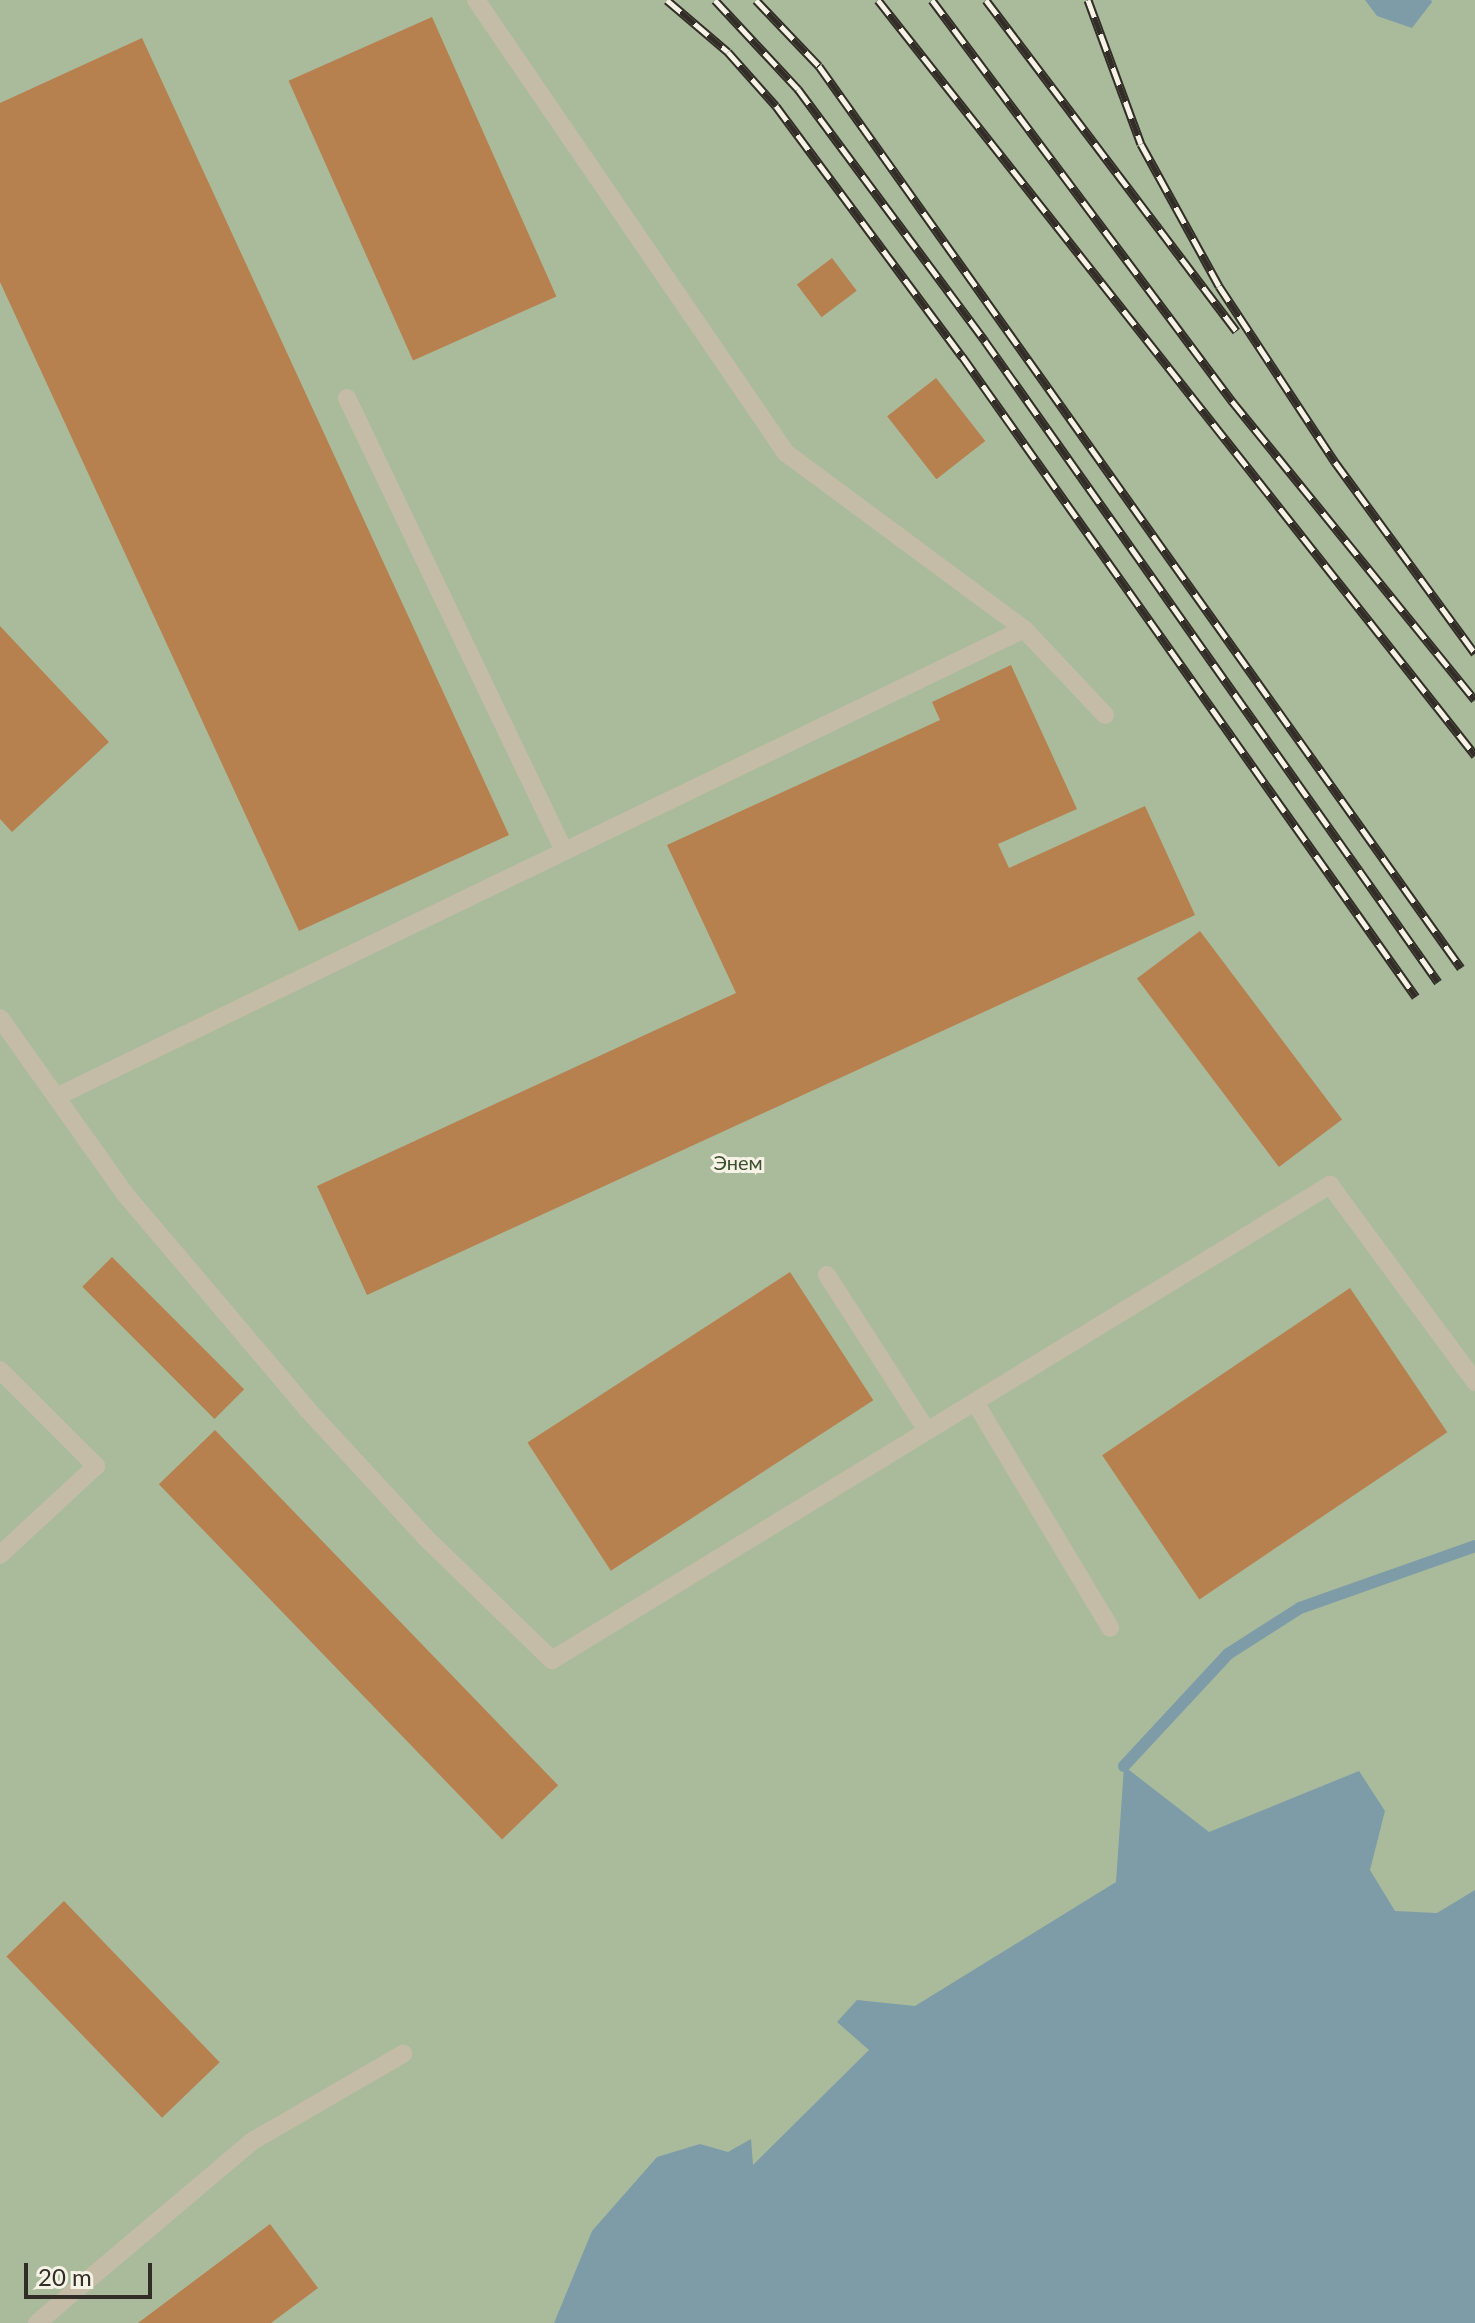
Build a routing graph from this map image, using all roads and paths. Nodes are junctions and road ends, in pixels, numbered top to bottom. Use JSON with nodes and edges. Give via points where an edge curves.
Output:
{"nodes":[{"id":1,"x":476,"y":0,"type":"edge"},
{"id":2,"x":347,"y":398,"type":"dead end"},
{"id":3,"x":1024,"y":629,"type":"junction"},
{"id":4,"x":1105,"y":715,"type":"dead end"},
{"id":5,"x":564,"y":851,"type":"junction"},
{"id":6,"x":0,"y":1018,"type":"edge"},
{"id":7,"x":56,"y":1097,"type":"junction"},
{"id":8,"x":827,"y":1275,"type":"dead end"},
{"id":9,"x":0,"y":1370,"type":"edge"},
{"id":10,"x":1475,"y":1382,"type":"edge"},
{"id":11,"x":975,"y":1402,"type":"junction"},
{"id":12,"x":927,"y":1431,"type":"junction"},
{"id":13,"x":0,"y":1555,"type":"edge"},
{"id":14,"x":1110,"y":1628,"type":"dead end"},
{"id":15,"x":403,"y":2054,"type":"dead end"},
{"id":16,"x":37,"y":2323,"type":"edge"}],
"edges":[{"from":1,"to":3,"type":"lane","via":[[786,453]]},
{"from":2,"to":5,"type":"lane"},
{"from":3,"to":4,"type":"lane"},
{"from":3,"to":5,"type":"lane"},
{"from":5,"to":7,"type":"lane"},
{"from":6,"to":7,"type":"lane"},
{"from":7,"to":12,"type":"lane","via":[[125,1194],[308,1410],[425,1537],[552,1660]]},
{"from":8,"to":12,"type":"lane"},
{"from":9,"to":13,"type":"lane","via":[[96,1466]]},
{"from":10,"to":11,"type":"lane","via":[[1330,1185]]},
{"from":11,"to":12,"type":"lane"},
{"from":11,"to":14,"type":"lane"},
{"from":15,"to":16,"type":"lane","via":[[251,2142]]}]}
